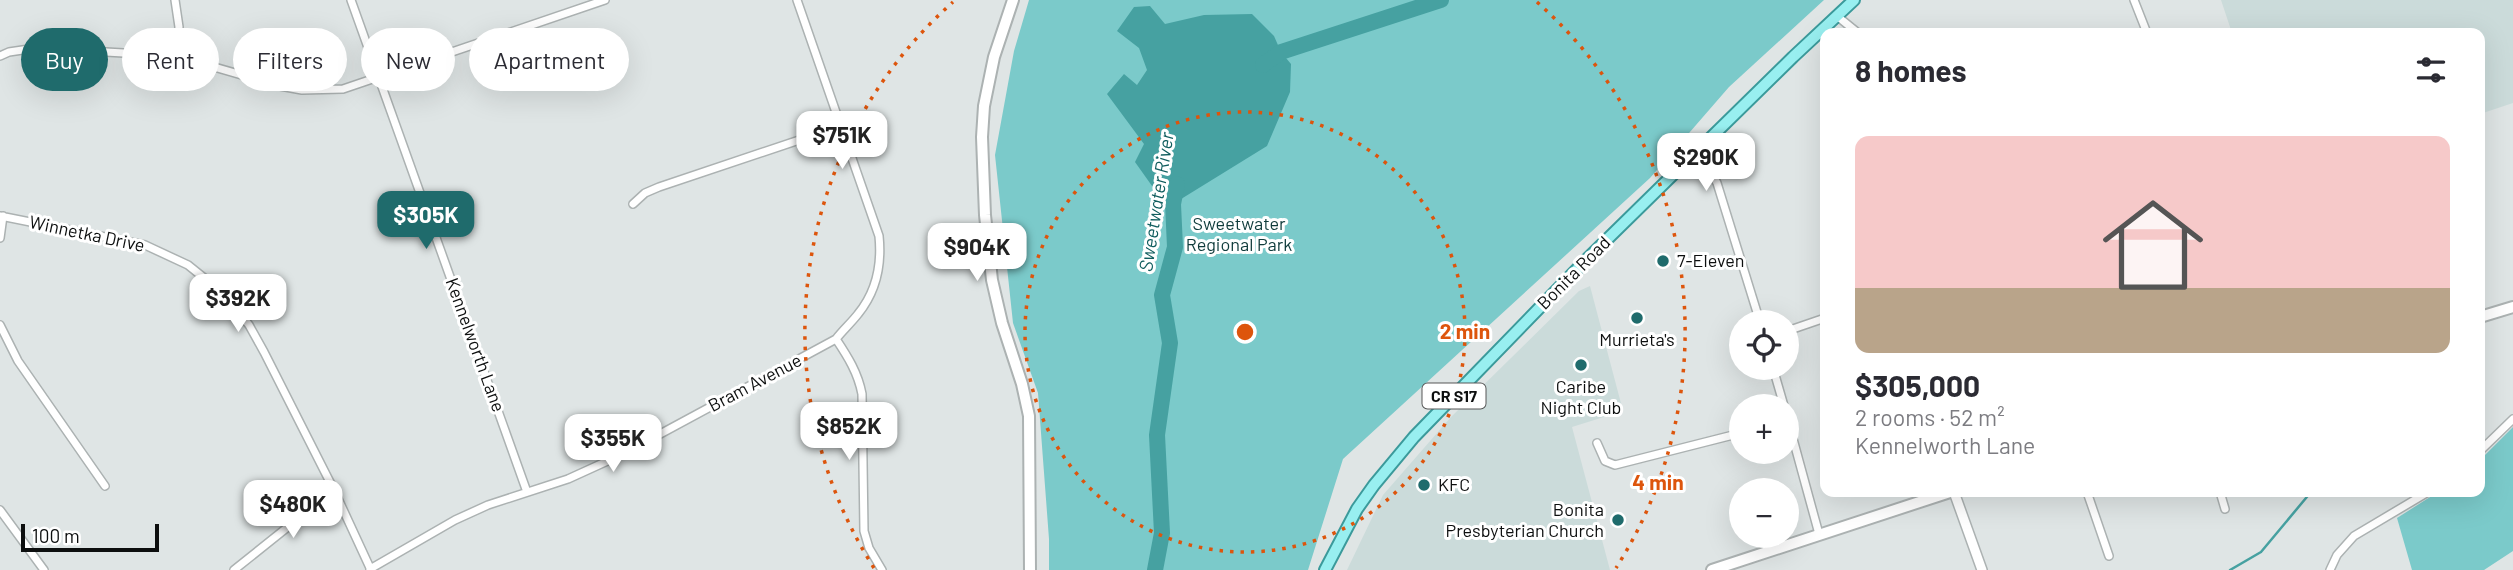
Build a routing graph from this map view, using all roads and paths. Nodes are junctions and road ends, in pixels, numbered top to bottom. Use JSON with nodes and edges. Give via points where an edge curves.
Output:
{"nodes":[{"id":1,"x":175,"y":0,"type":"edge"},
{"id":2,"x":351,"y":0,"type":"edge"},
{"id":3,"x":605,"y":0,"type":"edge"},
{"id":4,"x":797,"y":0,"type":"edge"},
{"id":5,"x":1013,"y":0,"type":"edge"},
{"id":6,"x":1854,"y":0,"type":"edge"},
{"id":7,"x":2134,"y":0,"type":"edge"},
{"id":8,"x":1837,"y":16,"type":"junction"},
{"id":9,"x":179,"y":28,"type":"edge"},
{"id":10,"x":361,"y":28,"type":"edge"},
{"id":11,"x":1824,"y":28,"type":"edge"},
{"id":12,"x":1852,"y":28,"type":"edge"},
{"id":13,"x":2145,"y":28,"type":"edge"},
{"id":14,"x":1820,"y":32,"type":"edge"},
{"id":15,"x":455,"y":51,"type":"edge"},
{"id":16,"x":122,"y":53,"type":"edge"},
{"id":17,"x":0,"y":56,"type":"edge"},
{"id":18,"x":219,"y":68,"type":"edge"},
{"id":19,"x":361,"y":83,"type":"edge"},
{"id":20,"x":384,"y":91,"type":"edge"},
{"id":21,"x":841,"y":126,"type":"junction"},
{"id":22,"x":1699,"y":151,"type":"junction"},
{"id":23,"x":633,"y":204,"type":"dead end"},
{"id":24,"x":1,"y":216,"type":"edge"},
{"id":25,"x":0,"y":238,"type":"edge"},
{"id":26,"x":2513,"y":307,"type":"edge"},
{"id":27,"x":1756,"y":310,"type":"edge"},
{"id":28,"x":2485,"y":315,"type":"edge"},
{"id":29,"x":1820,"y":320,"type":"edge"},
{"id":30,"x":0,"y":325,"type":"edge"},
{"id":31,"x":1799,"y":327,"type":"edge"},
{"id":32,"x":836,"y":339,"type":"junction"},
{"id":33,"x":2513,"y":419,"type":"edge"},
{"id":34,"x":1729,"y":436,"type":"edge"},
{"id":35,"x":1597,"y":443,"type":"dead end"},
{"id":36,"x":2485,"y":446,"type":"edge"},
{"id":37,"x":1799,"y":462,"type":"edge"},
{"id":38,"x":104,"y":486,"type":"dead end"},
{"id":39,"x":334,"y":490,"type":"junction"},
{"id":40,"x":527,"y":492,"type":"junction"},
{"id":41,"x":1936,"y":497,"type":"edge"},
{"id":42,"x":1954,"y":497,"type":"edge"},
{"id":43,"x":2089,"y":497,"type":"edge"},
{"id":44,"x":2221,"y":497,"type":"edge"},
{"id":45,"x":2420,"y":497,"type":"edge"},
{"id":46,"x":2225,"y":509,"type":"dead end"},
{"id":47,"x":0,"y":510,"type":"edge"},
{"id":48,"x":1819,"y":534,"type":"junction"},
{"id":49,"x":2109,"y":556,"type":"dead end"},
{"id":50,"x":878,"y":568,"type":"edge"},
{"id":51,"x":44,"y":570,"type":"edge"},
{"id":52,"x":234,"y":570,"type":"edge"},
{"id":53,"x":370,"y":570,"type":"edge"},
{"id":54,"x":1030,"y":570,"type":"edge"},
{"id":55,"x":1325,"y":570,"type":"edge"},
{"id":56,"x":1712,"y":570,"type":"edge"},
{"id":57,"x":1982,"y":570,"type":"edge"},
{"id":58,"x":2330,"y":570,"type":"edge"}],
"edges":[{"from":1,"to":9,"type":"street"},
{"from":2,"to":10,"type":"street","name":"Kennelworth Lane"},
{"from":3,"to":15,"type":"street"},
{"from":4,"to":21,"type":"street"},
{"from":5,"to":54,"type":"main road","via":[[994,57],[982,137],[992,280],[1029,416]]},
{"from":6,"to":8,"type":"main road","name":"Bonita Road","number":"CR S17"},
{"from":7,"to":13,"type":"street"},
{"from":8,"to":11,"type":"main road","name":"Bonita Road","number":"CR S17"},
{"from":8,"to":12,"type":"street"},
{"from":14,"to":22,"type":"main road","name":"Bonita Road","number":"CR S17"},
{"from":16,"to":17,"type":"street","via":[[36,48]]},
{"from":18,"to":19,"type":"street","via":[[302,90],[342,89]]},
{"from":20,"to":40,"type":"street","name":"Kennelworth Lane"},
{"from":21,"to":23,"type":"street","via":[[659,187]]},
{"from":21,"to":32,"type":"street","via":[[879,236],[880,255],[866,302]]},
{"from":22,"to":27,"type":"street","via":[[1717,183]]},
{"from":22,"to":55,"type":"main road","name":"Bonita Road","number":"CR S17","via":[[1414,437],[1362,501]]},
{"from":24,"to":25,"type":"street"},
{"from":24,"to":39,"type":"street","name":"Winnetka Drive","via":[[145,245],[174,257],[214,284],[249,325]]},
{"from":26,"to":28,"type":"main road"},
{"from":29,"to":31,"type":"street"},
{"from":30,"to":38,"type":"street","via":[[18,361]]},
{"from":32,"to":40,"type":"street","name":"Bram Avenue","via":[[625,453]]},
{"from":32,"to":50,"type":"street","via":[[863,394],[864,531]]},
{"from":33,"to":36,"type":"street"},
{"from":34,"to":35,"type":"street","via":[[1615,465],[1605,461]]},
{"from":37,"to":48,"type":"street"},
{"from":39,"to":52,"type":"street"},
{"from":39,"to":53,"type":"street","name":"Winnetka Drive"},
{"from":40,"to":53,"type":"street","name":"Bram Avenue","via":[[454,520]]},
{"from":41,"to":48,"type":"main road"},
{"from":42,"to":57,"type":"street"},
{"from":43,"to":49,"type":"street"},
{"from":44,"to":46,"type":"street"},
{"from":45,"to":58,"type":"street","via":[[2354,536]]},
{"from":47,"to":51,"type":"street"},
{"from":48,"to":56,"type":"main road"}]}
